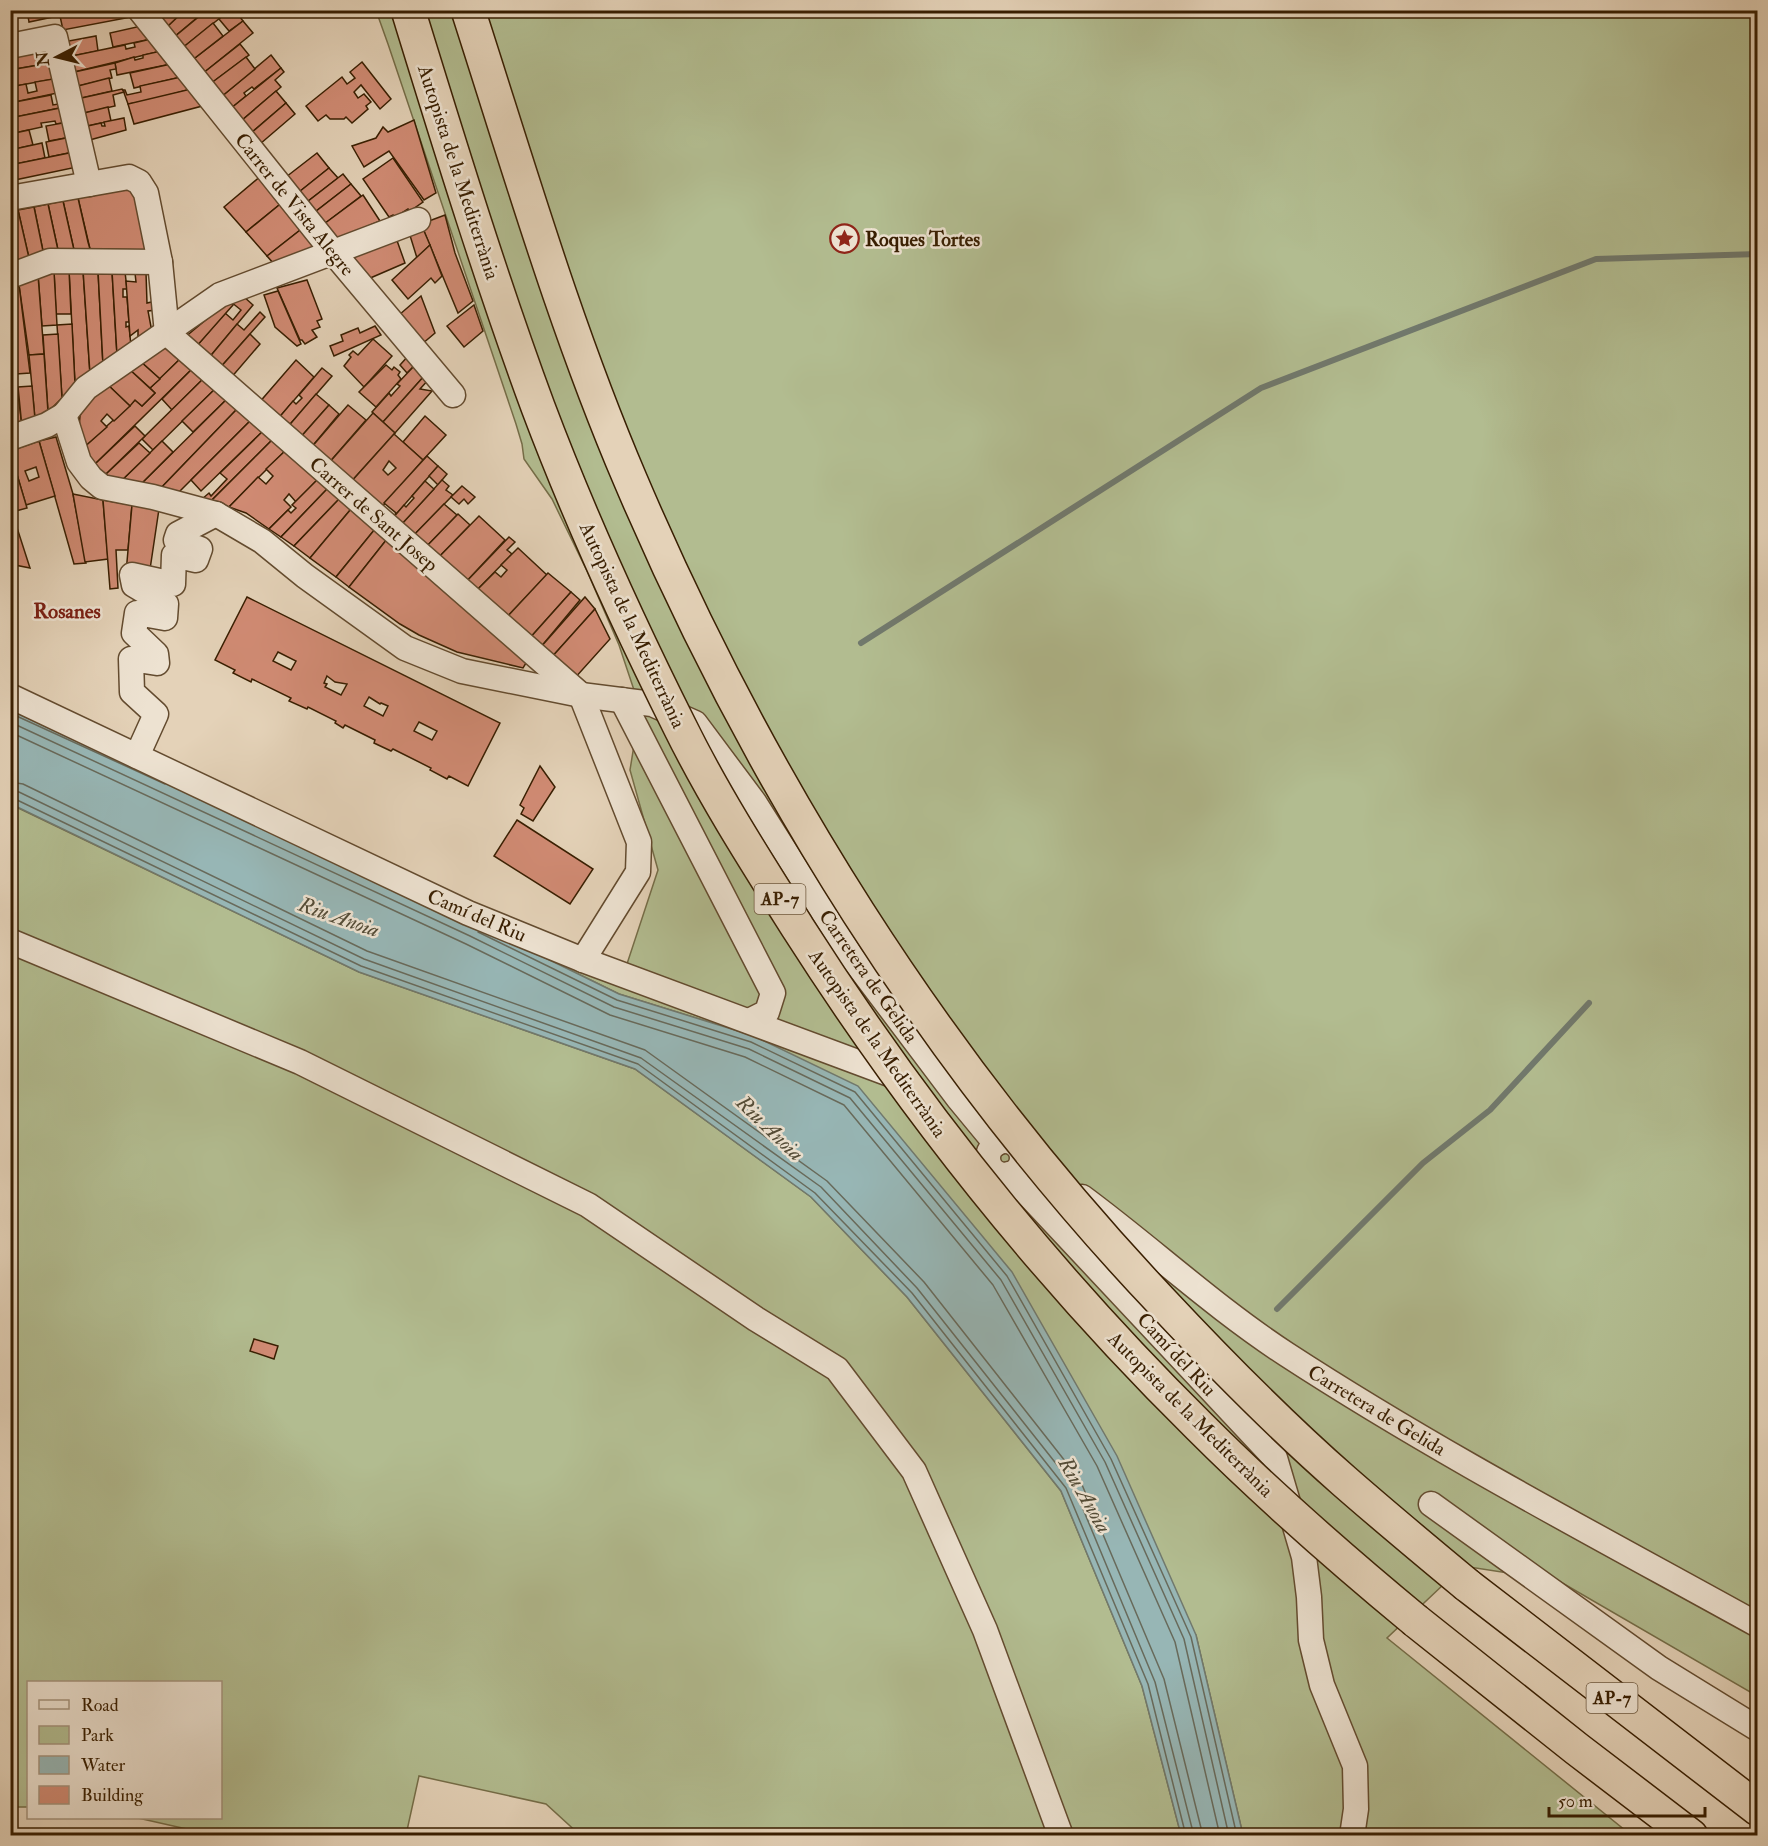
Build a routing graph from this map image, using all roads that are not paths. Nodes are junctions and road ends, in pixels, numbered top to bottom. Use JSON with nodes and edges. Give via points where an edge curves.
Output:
{"nodes":[{"id":1,"x":140,"y":10,"type":"edge"},
{"id":2,"x":408,"y":10,"type":"edge"},
{"id":3,"x":468,"y":10,"type":"edge"},
{"id":4,"x":10,"y":46,"type":"edge"},
{"id":5,"x":89,"y":184,"type":"junction"},
{"id":6,"x":10,"y":198,"type":"edge"},
{"id":7,"x":418,"y":220,"type":"dead end"},
{"id":8,"x":333,"y":252,"type":"junction"},
{"id":9,"x":160,"y":262,"type":"junction"},
{"id":10,"x":10,"y":276,"type":"edge"},
{"id":11,"x":167,"y":333,"type":"junction"},
{"id":12,"x":453,"y":395,"type":"dead end"},
{"id":13,"x":64,"y":415,"type":"junction"},
{"id":14,"x":10,"y":438,"type":"edge"},
{"id":15,"x":216,"y":514,"type":"junction"},
{"id":16,"x":10,"y":696,"type":"edge"},
{"id":17,"x":581,"y":696,"type":"junction"},
{"id":18,"x":622,"y":700,"type":"junction"},
{"id":19,"x":137,"y":756,"type":"junction"},
{"id":20,"x":10,"y":940,"type":"edge"},
{"id":21,"x":583,"y":960,"type":"junction"},
{"id":22,"x":749,"y":1021,"type":"junction"},
{"id":23,"x":958,"y":1098,"type":"junction"},
{"id":24,"x":1016,"y":1165,"type":"junction"},
{"id":25,"x":1431,"y":1504,"type":"dead end"},
{"id":26,"x":1758,"y":1625,"type":"edge"},
{"id":27,"x":1758,"y":1729,"type":"edge"},
{"id":28,"x":1758,"y":1809,"type":"edge"},
{"id":29,"x":1061,"y":1836,"type":"edge"},
{"id":30,"x":1352,"y":1836,"type":"edge"},
{"id":31,"x":1691,"y":1836,"type":"edge"}],
"edges":[{"from":1,"to":8,"type":"street","name":"Carrer de Vista Alegre"},
{"from":2,"to":31,"type":"highway","name":"Autopista de la Mediterrània","number":"AP-7","bridge":true,"via":[[540,411],[623,607],[682,731],[772,887],[921,1108],[1018,1230],[1089,1311],[1238,1464],[1416,1621]]},
{"from":3,"to":28,"type":"highway","number":"AP-7","bridge":true,"via":[[531,212],[628,477],[731,696],[806,828],[919,1003],[1020,1138],[1128,1265],[1296,1437],[1467,1585]]},
{"from":4,"to":5,"type":"street","via":[[55,37]]},
{"from":5,"to":6,"type":"street"},
{"from":5,"to":9,"type":"street","via":[[129,177],[139,182],[146,193]]},
{"from":7,"to":8,"type":"street"},
{"from":8,"to":11,"type":"street","via":[[220,295]]},
{"from":8,"to":12,"type":"street","name":"Carrer de Vista Alegre"},
{"from":9,"to":10,"type":"street","via":[[50,261]]},
{"from":9,"to":11,"type":"street"},
{"from":11,"to":13,"type":"street","via":[[86,388]]},
{"from":11,"to":17,"type":"street","name":"Carrer de Sant Josep"},
{"from":13,"to":14,"type":"street"},
{"from":13,"to":15,"type":"street","name":"Carretera de Gelida","via":[[79,462],[102,487]]},
{"from":15,"to":17,"type":"street","name":"Carretera de Gelida","via":[[262,540],[405,648],[462,671]]},
{"from":15,"to":19,"type":"street","via":[[178,534],[177,540],[200,549],[196,560],[174,555],[173,584],[132,575],[134,585],[166,604],[165,618],[137,613],[135,633],[156,654],[158,663],[131,659],[132,692],[156,714]]},
{"from":16,"to":19,"type":"street","name":"Camí del Riu"},
{"from":17,"to":18,"type":"street","name":"Carretera de Gelida"},
{"from":17,"to":21,"type":"street","via":[[639,842],[638,872]]},
{"from":18,"to":22,"type":"street","via":[[773,993],[767,1012]]},
{"from":18,"to":23,"type":"street","name":"Carretera de Gelida","via":[[652,704],[694,723],[754,802],[852,956]]},
{"from":19,"to":21,"type":"street","name":"Camí del Riu","via":[[468,914]]},
{"from":20,"to":29,"type":"street","via":[[300,1062],[588,1205],[837,1369],[914,1471],[985,1630]]},
{"from":21,"to":22,"type":"street","name":"Camí del Riu"},
{"from":22,"to":23,"type":"street","name":"Camí del Riu"},
{"from":23,"to":24,"type":"street","name":"Carretera de Gelida","via":[[996,1144],[1012,1142],[1020,1150]]},
{"from":24,"to":26,"type":"street","name":"Carretera de Gelida","via":[[1084,1198],[1285,1353],[1409,1431]]},
{"from":24,"to":30,"type":"street","name":"Camí del Riu","via":[[1275,1458],[1304,1557],[1311,1640],[1322,1685],[1355,1766]]},
{"from":25,"to":27,"type":"street","via":[[1659,1668]]}]}
